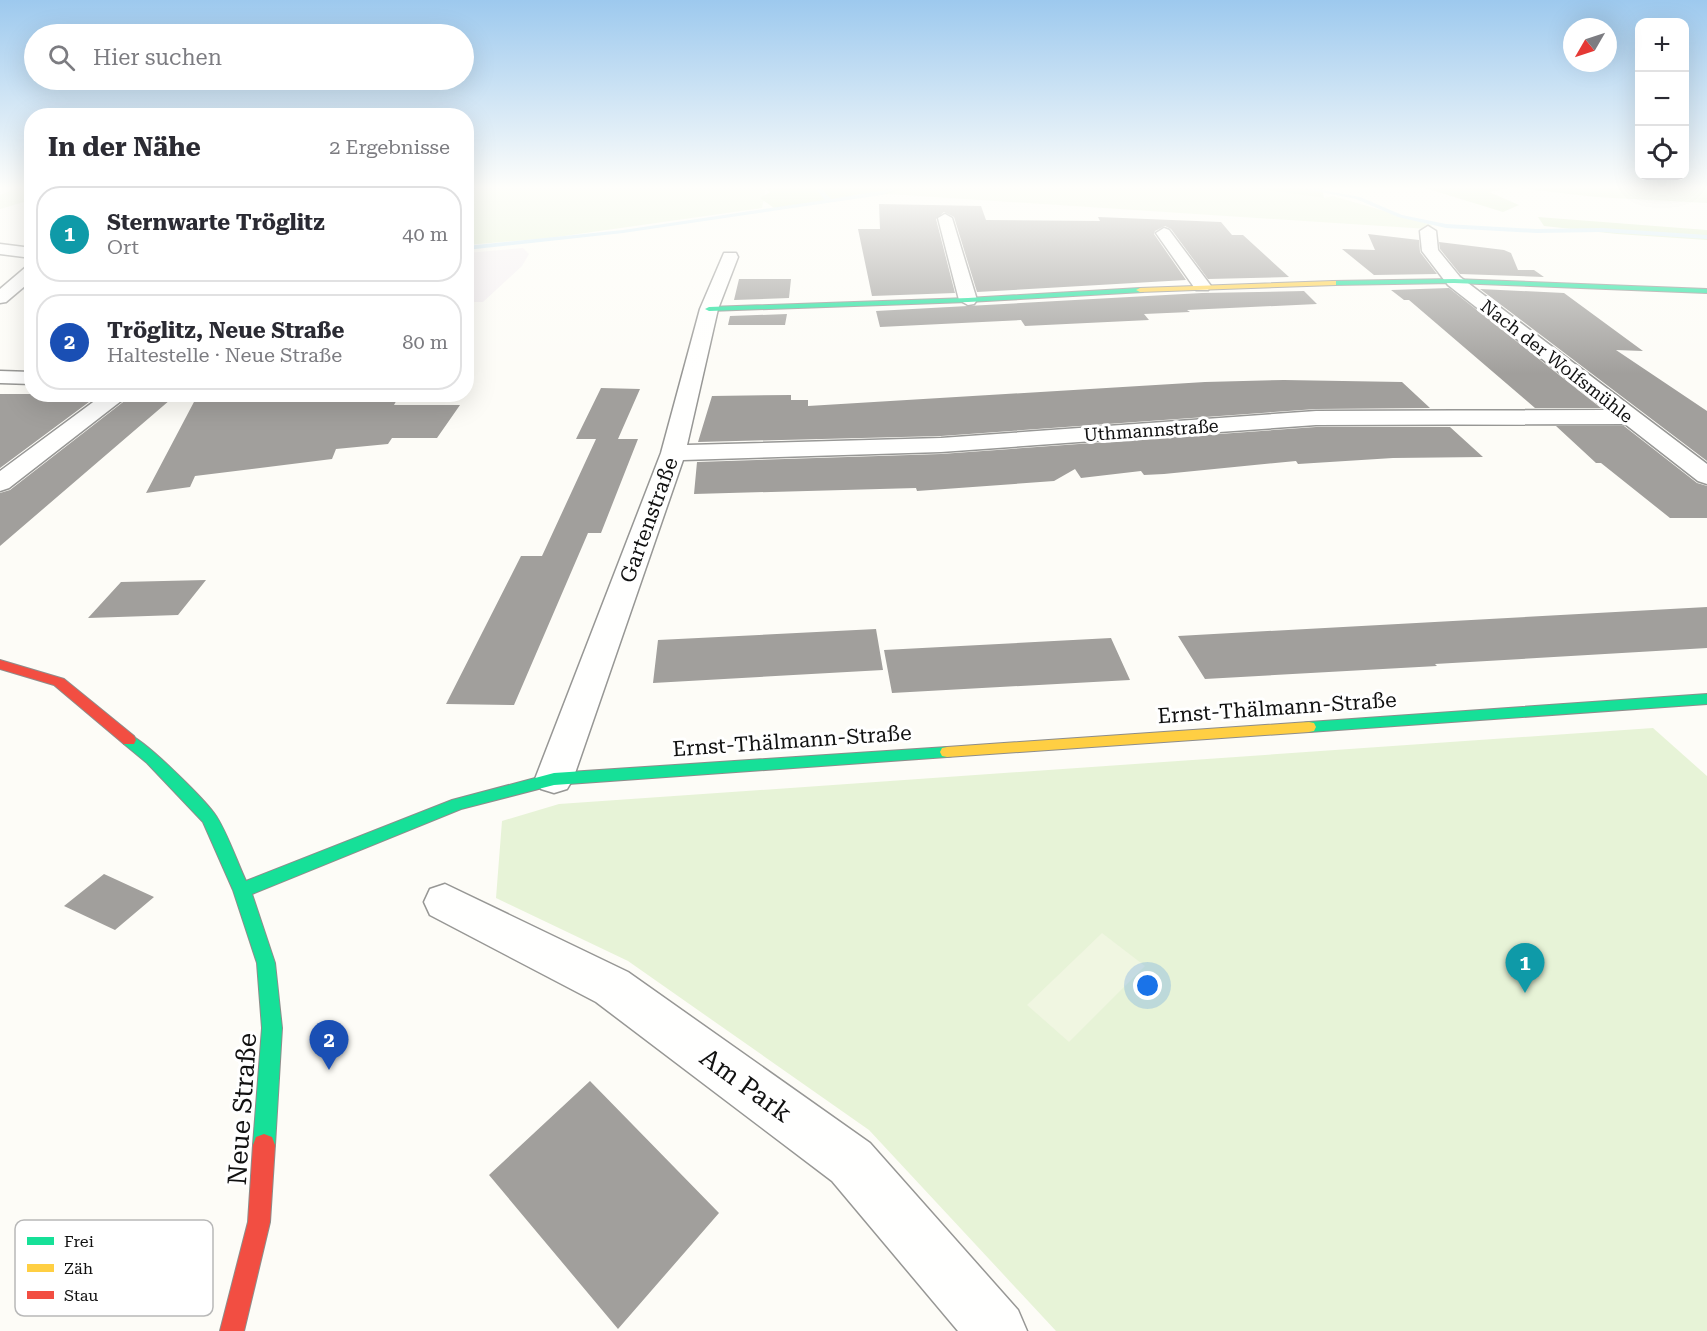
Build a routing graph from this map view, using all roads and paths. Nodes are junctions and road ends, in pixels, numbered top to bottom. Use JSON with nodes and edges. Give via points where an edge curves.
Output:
{"nodes":[{"id":1,"x":9,"y":250,"type":"edge"},
{"id":2,"x":954,"y":250,"type":"edge"},
{"id":3,"x":1176,"y":250,"type":"edge"},
{"id":4,"x":1430,"y":250,"type":"edge"},
{"id":5,"x":24,"y":252,"type":"edge"},
{"id":6,"x":730,"y":257,"type":"dead end"},
{"id":7,"x":24,"y":278,"type":"edge"},
{"id":8,"x":1454,"y":281,"type":"junction"},
{"id":9,"x":1202,"y":286,"type":"junction"},
{"id":10,"x":1707,"y":291,"type":"edge"},
{"id":11,"x":7,"y":292,"type":"edge"},
{"id":12,"x":968,"y":300,"type":"junction"},
{"id":13,"x":709,"y":309,"type":"junction"},
{"id":14,"x":0,"y":377,"type":"edge"},
{"id":15,"x":24,"y":378,"type":"edge"},
{"id":16,"x":107,"y":402,"type":"edge"},
{"id":17,"x":1629,"y":417,"type":"junction"},
{"id":18,"x":673,"y":453,"type":"junction"},
{"id":19,"x":1707,"y":476,"type":"edge"},
{"id":20,"x":0,"y":483,"type":"edge"},
{"id":21,"x":0,"y":664,"type":"edge"},
{"id":22,"x":1707,"y":699,"type":"edge"},
{"id":23,"x":554,"y":779,"type":"junction"},
{"id":24,"x":242,"y":890,"type":"junction"},
{"id":25,"x":445,"y":902,"type":"dead end"},
{"id":26,"x":232,"y":1331,"type":"edge"},
{"id":27,"x":997,"y":1331,"type":"edge"}],
"edges":[{"from":1,"to":5,"type":"street"},
{"from":2,"to":12,"type":"street"},
{"from":3,"to":9,"type":"street"},
{"from":4,"to":8,"type":"street","name":"Nach der Wolfsmühle"},
{"from":6,"to":13,"type":"street","name":"Gartenstraße"},
{"from":7,"to":11,"type":"street"},
{"from":8,"to":9,"type":"street"},
{"from":8,"to":10,"type":"street"},
{"from":8,"to":17,"type":"street","name":"Nach der Wolfsmühle"},
{"from":9,"to":12,"type":"street"},
{"from":12,"to":13,"type":"street"},
{"from":13,"to":18,"type":"street","name":"Gartenstraße"},
{"from":14,"to":15,"type":"street"},
{"from":16,"to":20,"type":"street"},
{"from":17,"to":18,"type":"street","name":"Uthmannstraße","via":[[1316,418],[941,445]]},
{"from":17,"to":19,"type":"street","name":"Nach der Wolfsmühle"},
{"from":18,"to":23,"type":"street","name":"Gartenstraße"},
{"from":21,"to":24,"type":"street","via":[[59,682],[152,759],[209,818]]},
{"from":22,"to":23,"type":"street","name":"Ernst-Thälmann-Straße"},
{"from":23,"to":24,"type":"street","name":"Ernst-Thälmann-Straße","via":[[458,804]]},
{"from":24,"to":26,"type":"street","name":"Neue Straße","via":[[266,963],[272,1028],[259,1222]]},
{"from":25,"to":27,"type":"street","name":"Am Park","via":[[612,987],[851,1162]]}]}
